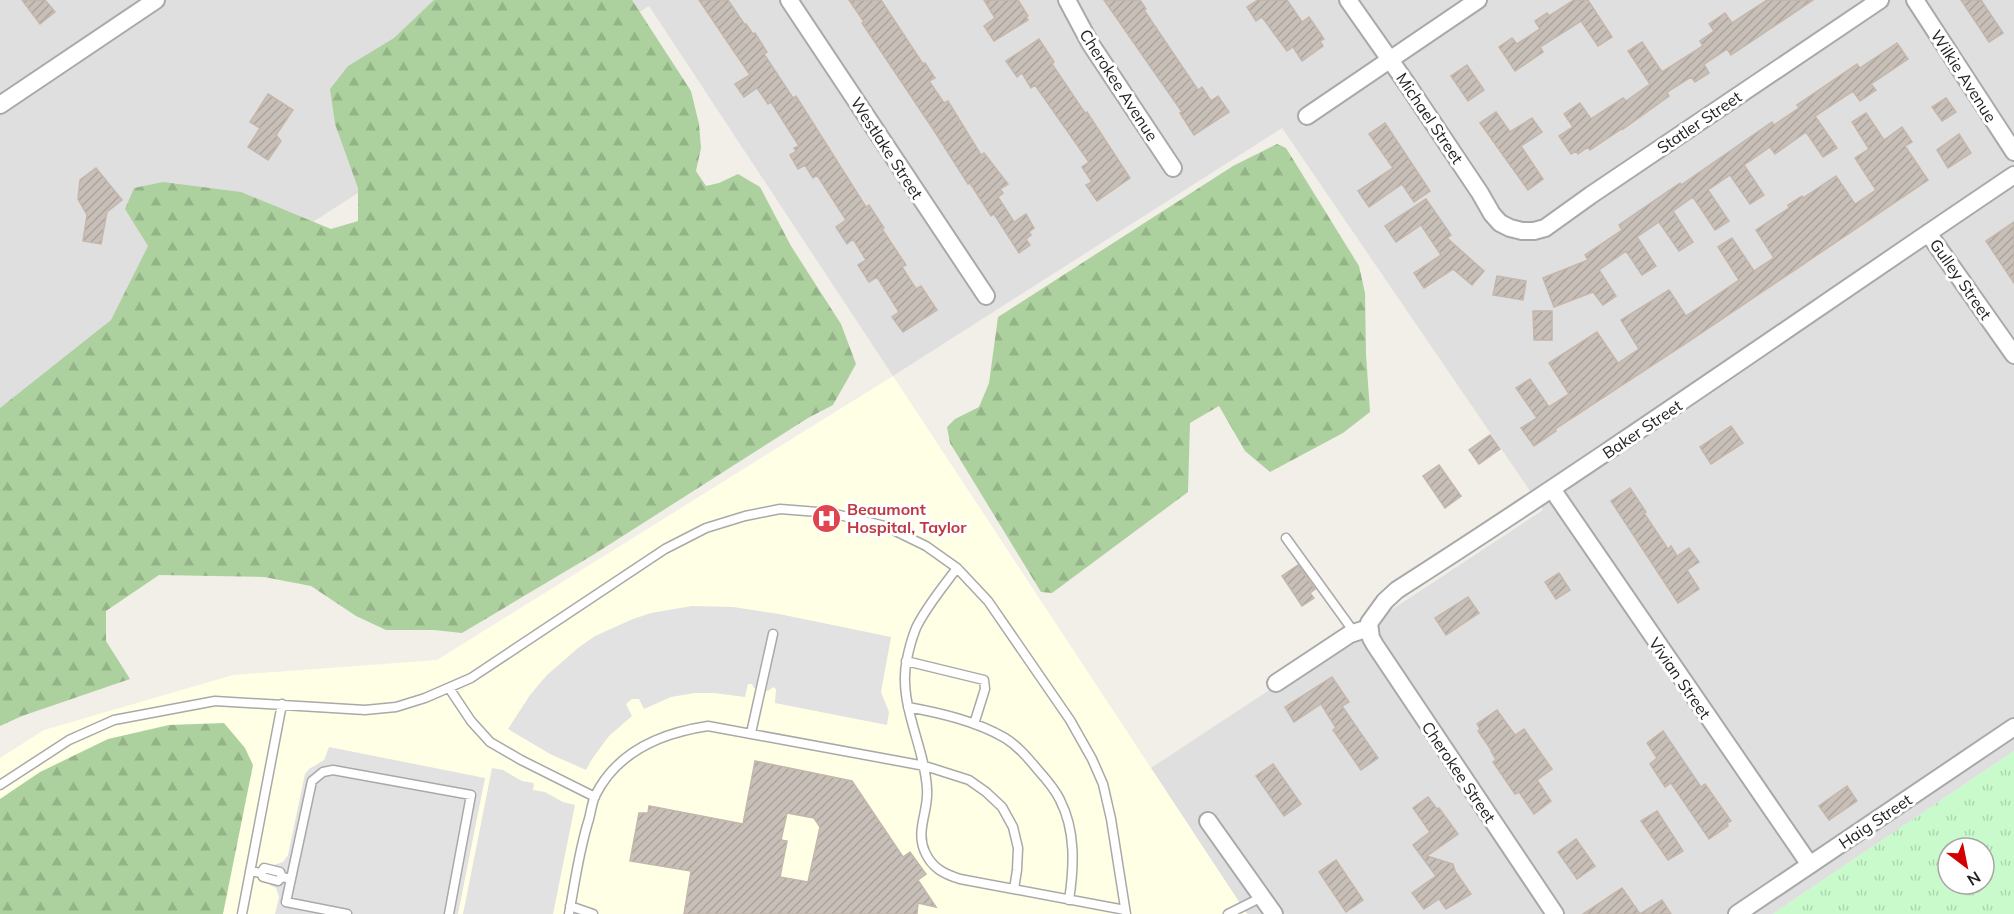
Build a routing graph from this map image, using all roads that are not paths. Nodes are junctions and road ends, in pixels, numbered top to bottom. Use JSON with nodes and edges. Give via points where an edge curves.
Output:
{"nodes":[{"id":1,"x":156,"y":0,"type":"edge"},
{"id":2,"x":789,"y":0,"type":"edge"},
{"id":3,"x":1067,"y":0,"type":"edge"},
{"id":4,"x":1348,"y":0,"type":"edge"},
{"id":5,"x":1478,"y":0,"type":"edge"},
{"id":6,"x":1880,"y":0,"type":"edge"},
{"id":7,"x":1915,"y":0,"type":"edge"},
{"id":8,"x":1391,"y":59,"type":"junction"},
{"id":9,"x":0,"y":105,"type":"edge"},
{"id":10,"x":1307,"y":116,"type":"dead end"},
{"id":11,"x":2014,"y":152,"type":"edge"},
{"id":12,"x":1173,"y":168,"type":"dead end"},
{"id":13,"x":2014,"y":175,"type":"edge"},
{"id":14,"x":1515,"y":230,"type":"joint"},
{"id":15,"x":1928,"y":233,"type":"junction"},
{"id":16,"x":986,"y":296,"type":"dead end"},
{"id":17,"x":2014,"y":355,"type":"edge"},
{"id":18,"x":1552,"y":489,"type":"junction"},
{"id":19,"x":1286,"y":538,"type":"dead end"},
{"id":20,"x":957,"y":568,"type":"junction"},
{"id":21,"x":1362,"y":630,"type":"junction"},
{"id":22,"x":773,"y":634,"type":"dead end"},
{"id":23,"x":906,"y":662,"type":"junction"},
{"id":24,"x":1276,"y":683,"type":"dead end"},
{"id":25,"x":449,"y":688,"type":"junction"},
{"id":26,"x":282,"y":704,"type":"junction"},
{"id":27,"x":908,"y":707,"type":"junction"},
{"id":28,"x":974,"y":724,"type":"junction"},
{"id":29,"x":2014,"y":727,"type":"edge"},
{"id":30,"x":751,"y":733,"type":"junction"},
{"id":31,"x":925,"y":766,"type":"junction"},
{"id":32,"x":0,"y":785,"type":"edge"},
{"id":33,"x":595,"y":797,"type":"junction"},
{"id":34,"x":1208,"y":821,"type":"dead end"},
{"id":35,"x":1810,"y":865,"type":"junction"},
{"id":36,"x":250,"y":871,"type":"junction"},
{"id":37,"x":286,"y":878,"type":"junction"},
{"id":38,"x":1014,"y":890,"type":"junction"},
{"id":39,"x":1262,"y":897,"type":"junction"},
{"id":40,"x":1068,"y":900,"type":"junction"},
{"id":41,"x":569,"y":910,"type":"edge"},
{"id":42,"x":1126,"y":912,"type":"edge"},
{"id":43,"x":242,"y":914,"type":"edge"},
{"id":44,"x":346,"y":914,"type":"edge"},
{"id":45,"x":449,"y":914,"type":"edge"},
{"id":46,"x":593,"y":914,"type":"edge"},
{"id":47,"x":1228,"y":914,"type":"edge"},
{"id":48,"x":1274,"y":914,"type":"edge"},
{"id":49,"x":1555,"y":914,"type":"edge"},
{"id":50,"x":1737,"y":914,"type":"edge"}],
"edges":[{"from":1,"to":9,"type":"street"},
{"from":2,"to":16,"type":"street","name":"Westlake Street"},
{"from":3,"to":12,"type":"street","name":"Cherokee Avenue","via":[[1090,43]]},
{"from":4,"to":8,"type":"street","name":"Michael Street"},
{"from":5,"to":8,"type":"street"},
{"from":6,"to":14,"type":"street","name":"Statler Street","via":[[1553,224],[1534,231]]},
{"from":7,"to":11,"type":"street","name":"Wilkie Avenue"},
{"from":8,"to":10,"type":"street"},
{"from":8,"to":14,"type":"street","name":"Michael Street","via":[[1492,214]]},
{"from":13,"to":15,"type":"street","name":"Baker Street"},
{"from":15,"to":17,"type":"street","name":"Gulley Street"},
{"from":15,"to":18,"type":"street","name":"Baker Street"},
{"from":18,"to":21,"type":"street","name":"Baker Street","via":[[1397,590]]},
{"from":18,"to":35,"type":"street","name":"Vivian Street"},
{"from":19,"to":21,"type":"lane"},
{"from":20,"to":23,"type":"lane","via":[[916,628]]},
{"from":20,"to":25,"type":"lane","via":[[926,546],[885,526],[831,513],[780,509],[745,516],[706,528],[665,549],[471,678]]},
{"from":20,"to":42,"type":"lane","via":[[1001,619],[1092,759],[1112,819]]},
{"from":21,"to":24,"type":"street","name":"Baker Street"},
{"from":21,"to":49,"type":"street","name":"Cherokee Street"},
{"from":22,"to":30,"type":"lane"},
{"from":23,"to":27,"type":"lane"},
{"from":23,"to":28,"type":"lane","via":[[984,680]]},
{"from":25,"to":26,"type":"lane","via":[[396,707],[365,710]]},
{"from":25,"to":33,"type":"lane","via":[[471,722],[490,742]]},
{"from":26,"to":32,"type":"lane","via":[[215,701],[114,720],[69,740]]},
{"from":26,"to":36,"type":"lane"},
{"from":27,"to":28,"type":"lane"},
{"from":27,"to":31,"type":"lane"},
{"from":28,"to":40,"type":"lane","via":[[1005,738],[1024,754],[1060,800],[1069,824],[1072,852]]},
{"from":29,"to":35,"type":"street","name":"Haig Street"},
{"from":30,"to":31,"type":"lane"},
{"from":30,"to":33,"type":"lane","via":[[708,726],[654,739],[616,767]]},
{"from":31,"to":38,"type":"lane","via":[[969,780],[1002,807],[1018,848]]},
{"from":31,"to":38,"type":"lane","via":[[928,792],[920,833],[932,865],[960,879]]},
{"from":33,"to":41,"type":"lane"},
{"from":34,"to":39,"type":"street"},
{"from":35,"to":50,"type":"street","name":"Haig Street"},
{"from":36,"to":37,"type":"lane","via":[[278,881]]},
{"from":36,"to":43,"type":"lane"},
{"from":37,"to":44,"type":"lane","via":[[286,902]]},
{"from":37,"to":45,"type":"lane","via":[[312,781],[323,772],[333,770],[471,795]]},
{"from":38,"to":40,"type":"lane"},
{"from":39,"to":47,"type":"lane"},
{"from":39,"to":48,"type":"street"},
{"from":40,"to":42,"type":"lane"},
{"from":41,"to":46,"type":"lane"}]}
